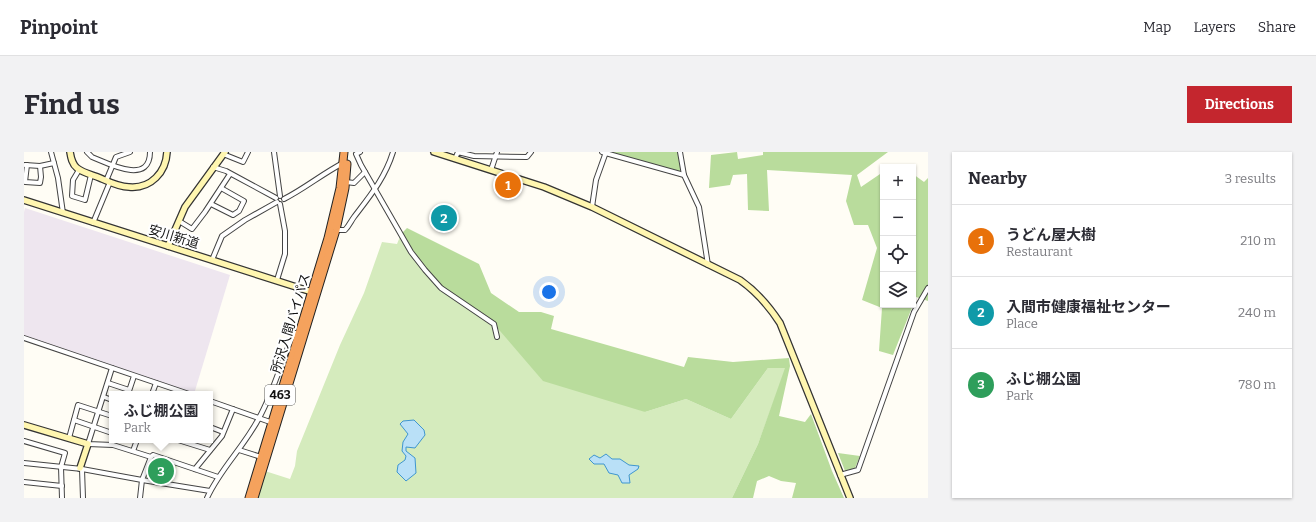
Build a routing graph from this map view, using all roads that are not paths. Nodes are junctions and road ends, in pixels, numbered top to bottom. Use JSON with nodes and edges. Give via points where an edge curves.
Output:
{"nodes":[{"id":1,"x":51,"y":152,"type":"edge"},
{"id":2,"x":70,"y":152,"type":"edge"},
{"id":3,"x":87,"y":152,"type":"edge"},
{"id":4,"x":130,"y":152,"type":"edge"},
{"id":5,"x":150,"y":152,"type":"edge"},
{"id":6,"x":167,"y":152,"type":"edge"},
{"id":7,"x":248,"y":152,"type":"edge"},
{"id":8,"x":274,"y":152,"type":"edge"},
{"id":9,"x":344,"y":152,"type":"edge"},
{"id":10,"x":348,"y":152,"type":"edge"},
{"id":11,"x":360,"y":152,"type":"edge"},
{"id":12,"x":393,"y":152,"type":"edge"},
{"id":13,"x":434,"y":152,"type":"edge"},
{"id":14,"x":531,"y":152,"type":"edge"},
{"id":15,"x":605,"y":152,"type":"edge"},
{"id":16,"x":680,"y":152,"type":"edge"},
{"id":17,"x":224,"y":153,"type":"edge"},
{"id":18,"x":496,"y":154,"type":"edge"},
{"id":19,"x":455,"y":159,"type":"junction"},
{"id":20,"x":54,"y":162,"type":"junction"},
{"id":21,"x":343,"y":163,"type":"junction"},
{"id":22,"x":25,"y":165,"type":"edge"},
{"id":23,"x":112,"y":165,"type":"junction"},
{"id":24,"x":40,"y":166,"type":"junction"},
{"id":25,"x":213,"y":167,"type":"junction"},
{"id":26,"x":79,"y":170,"type":"junction"},
{"id":27,"x":491,"y":170,"type":"junction"},
{"id":28,"x":365,"y":172,"type":"junction"},
{"id":29,"x":230,"y":174,"type":"junction"},
{"id":30,"x":91,"y":175,"type":"junction"},
{"id":31,"x":684,"y":175,"type":"junction"},
{"id":32,"x":108,"y":182,"type":"junction"},
{"id":33,"x":346,"y":182,"type":"junction"},
{"id":34,"x":221,"y":188,"type":"junction"},
{"id":35,"x":376,"y":190,"type":"junction"},
{"id":36,"x":24,"y":200,"type":"edge"},
{"id":37,"x":279,"y":200,"type":"junction"},
{"id":38,"x":211,"y":204,"type":"junction"},
{"id":39,"x":592,"y":207,"type":"junction"},
{"id":40,"x":63,"y":213,"type":"junction"},
{"id":41,"x":179,"y":221,"type":"junction"},
{"id":42,"x":93,"y":222,"type":"junction"},
{"id":43,"x":336,"y":230,"type":"junction"},
{"id":44,"x":168,"y":246,"type":"junction"},
{"id":45,"x":212,"y":260,"type":"junction"},
{"id":46,"x":708,"y":266,"type":"junction"},
{"id":47,"x":277,"y":280,"type":"junction"},
{"id":48,"x":928,"y":288,"type":"edge"},
{"id":49,"x":314,"y":293,"type":"junction"},
{"id":50,"x":299,"y":334,"type":"junction"},
{"id":51,"x":497,"y":337,"type":"dead end"},
{"id":52,"x":24,"y":338,"type":"edge"},
{"id":53,"x":112,"y":368,"type":"junction"},
{"id":54,"x":134,"y":376,"type":"junction"},
{"id":55,"x":108,"y":383,"type":"junction"},
{"id":56,"x":156,"y":383,"type":"junction"},
{"id":57,"x":127,"y":391,"type":"edge"},
{"id":58,"x":129,"y":391,"type":"edge"},
{"id":59,"x":153,"y":391,"type":"edge"},
{"id":60,"x":180,"y":391,"type":"edge"},
{"id":61,"x":104,"y":397,"type":"junction"},
{"id":62,"x":109,"y":399,"type":"edge"},
{"id":63,"x":213,"y":402,"type":"edge"},
{"id":64,"x":233,"y":409,"type":"junction"},
{"id":65,"x":100,"y":411,"type":"junction"},
{"id":66,"x":109,"y":415,"type":"edge"},
{"id":67,"x":259,"y":418,"type":"junction"},
{"id":68,"x":74,"y":420,"type":"junction"},
{"id":69,"x":274,"y":424,"type":"junction"},
{"id":70,"x":24,"y":425,"type":"edge"},
{"id":71,"x":94,"y":426,"type":"junction"},
{"id":72,"x":213,"y":428,"type":"edge"},
{"id":73,"x":109,"y":432,"type":"edge"},
{"id":74,"x":223,"y":432,"type":"junction"},
{"id":75,"x":69,"y":438,"type":"junction"},
{"id":76,"x":24,"y":441,"type":"edge"},
{"id":77,"x":136,"y":443,"type":"edge"},
{"id":78,"x":188,"y":443,"type":"edge"},
{"id":79,"x":88,"y":444,"type":"junction"},
{"id":80,"x":110,"y":445,"type":"joint"},
{"id":81,"x":210,"y":450,"type":"junction"},
{"id":82,"x":239,"y":450,"type":"junction"},
{"id":83,"x":133,"y":451,"type":"junction"},
{"id":84,"x":150,"y":457,"type":"junction"},
{"id":85,"x":261,"y":457,"type":"junction"},
{"id":86,"x":24,"y":463,"type":"edge"},
{"id":87,"x":61,"y":467,"type":"junction"},
{"id":88,"x":81,"y":469,"type":"junction"},
{"id":89,"x":195,"y":469,"type":"junction"},
{"id":90,"x":840,"y":474,"type":"junction"},
{"id":91,"x":218,"y":477,"type":"junction"},
{"id":92,"x":142,"y":480,"type":"junction"},
{"id":93,"x":24,"y":482,"type":"edge"},
{"id":94,"x":62,"y":486,"type":"junction"},
{"id":95,"x":210,"y":491,"type":"junction"},
{"id":96,"x":62,"y":498,"type":"edge"},
{"id":97,"x":84,"y":498,"type":"edge"},
{"id":98,"x":140,"y":498,"type":"edge"},
{"id":99,"x":206,"y":498,"type":"edge"},
{"id":100,"x":249,"y":498,"type":"edge"},
{"id":101,"x":254,"y":498,"type":"edge"},
{"id":102,"x":850,"y":498,"type":"edge"}],
"edges":[{"from":1,"to":20,"type":"street"},
{"from":2,"to":26,"type":"street"},
{"from":3,"to":23,"type":"street"},
{"from":4,"to":23,"type":"street","via":[[116,157]]},
{"from":5,"to":23,"type":"street","via":[[146,164],[136,170],[128,171]]},
{"from":6,"to":32,"type":"street","via":[[164,168],[150,182],[140,187],[129,188]]},
{"from":7,"to":17,"type":"street","via":[[243,162]]},
{"from":8,"to":37,"type":"street"},
{"from":9,"to":21,"type":"highway","name":"所沢入間バイパス","number":"463"},
{"from":10,"to":33,"type":"highway","name":"所沢入間バイパス","number":"463"},
{"from":11,"to":28,"type":"street","via":[[356,154]]},
{"from":12,"to":35,"type":"street","via":[[389,166]]},
{"from":13,"to":19,"type":"street"},
{"from":14,"to":18,"type":"street","via":[[527,157]]},
{"from":15,"to":31,"type":"street"},
{"from":15,"to":39,"type":"street","via":[[596,180]]},
{"from":16,"to":31,"type":"street"},
{"from":17,"to":25,"type":"street"},
{"from":18,"to":19,"type":"street","via":[[474,156],[458,152]]},
{"from":18,"to":27,"type":"street"},
{"from":19,"to":27,"type":"street"},
{"from":20,"to":24,"type":"street"},
{"from":20,"to":40,"type":"street"},
{"from":21,"to":37,"type":"street","via":[[301,190]]},
{"from":21,"to":49,"type":"highway","name":"所沢入間バイパス","number":"463","via":[[336,210]]},
{"from":22,"to":24,"type":"street"},
{"from":22,"to":24,"type":"street","via":[[25,182],[40,183]]},
{"from":23,"to":32,"type":"street"},
{"from":25,"to":29,"type":"street"},
{"from":25,"to":41,"type":"street","via":[[185,207]]},
{"from":26,"to":30,"type":"street"},
{"from":26,"to":30,"type":"street","via":[[73,180],[72,196],[85,200]]},
{"from":27,"to":39,"type":"street","via":[[544,187]]},
{"from":28,"to":33,"type":"street","via":[[354,183]]},
{"from":28,"to":35,"type":"street"},
{"from":29,"to":34,"type":"street"},
{"from":29,"to":37,"type":"street"},
{"from":30,"to":32,"type":"street"},
{"from":31,"to":46,"type":"street","via":[[698,207]]},
{"from":32,"to":42,"type":"street"},
{"from":33,"to":43,"type":"highway","name":"所沢入間バイパス","number":"463"},
{"from":34,"to":38,"type":"street"},
{"from":34,"to":38,"type":"street","via":[[244,201],[239,211],[233,215]]},
{"from":35,"to":43,"type":"street","via":[[352,219],[348,228]]},
{"from":35,"to":51,"type":"street","via":[[425,270],[441,288],[494,324]]},
{"from":36,"to":40,"type":"street","name":"安川新道"},
{"from":37,"to":45,"type":"street","via":[[222,236]]},
{"from":37,"to":47,"type":"street","via":[[285,254]]},
{"from":38,"to":41,"type":"street","via":[[192,229]]},
{"from":39,"to":46,"type":"street"},
{"from":40,"to":42,"type":"street","name":"安川新道"},
{"from":41,"to":44,"type":"street"},
{"from":42,"to":44,"type":"street","name":"安川新道"},
{"from":43,"to":49,"type":"highway","name":"所沢入間バイパス","number":"463"},
{"from":44,"to":45,"type":"street","name":"安川新道"},
{"from":45,"to":47,"type":"street","name":"安川新道"},
{"from":46,"to":90,"type":"street","via":[[740,280],[758,294],[773,312],[787,339]]},
{"from":47,"to":49,"type":"street","name":"安川新道"},
{"from":48,"to":90,"type":"street","via":[[914,312],[858,470]]},
{"from":49,"to":50,"type":"highway","name":"所沢入間バイパス","number":"463"},
{"from":49,"to":69,"type":"highway","name":"所沢入間バイパス","number":"463"},
{"from":50,"to":67,"type":"street","via":[[292,338]]},
{"from":50,"to":69,"type":"highway","name":"所沢入間バイパス","number":"463"},
{"from":52,"to":53,"type":"street"},
{"from":53,"to":54,"type":"street"},
{"from":53,"to":55,"type":"street"},
{"from":54,"to":56,"type":"street"},
{"from":54,"to":58,"type":"street"},
{"from":55,"to":57,"type":"street"},
{"from":55,"to":61,"type":"street"},
{"from":56,"to":59,"type":"street"},
{"from":56,"to":60,"type":"street"},
{"from":61,"to":62,"type":"street"},
{"from":61,"to":65,"type":"street"},
{"from":63,"to":64,"type":"street"},
{"from":64,"to":67,"type":"street"},
{"from":64,"to":74,"type":"street"},
{"from":65,"to":66,"type":"street"},
{"from":65,"to":68,"type":"street","via":[[78,405]]},
{"from":65,"to":71,"type":"street"},
{"from":67,"to":69,"type":"street"},
{"from":67,"to":82,"type":"street"},
{"from":68,"to":71,"type":"street"},
{"from":68,"to":75,"type":"street"},
{"from":69,"to":85,"type":"highway","name":"所沢入間バイパス","number":"463"},
{"from":69,"to":101,"type":"highway","name":"所沢入間バイパス","number":"463"},
{"from":70,"to":75,"type":"street"},
{"from":71,"to":73,"type":"street"},
{"from":71,"to":79,"type":"street"},
{"from":72,"to":74,"type":"street"},
{"from":74,"to":81,"type":"street"},
{"from":75,"to":79,"type":"street"},
{"from":76,"to":87,"type":"street","via":[[65,453]]},
{"from":77,"to":83,"type":"street"},
{"from":78,"to":81,"type":"street"},
{"from":79,"to":80,"type":"street"},
{"from":79,"to":88,"type":"street"},
{"from":80,"to":83,"type":"street"},
{"from":81,"to":89,"type":"street"},
{"from":82,"to":85,"type":"street"},
{"from":82,"to":91,"type":"street"},
{"from":83,"to":84,"type":"street"},
{"from":84,"to":89,"type":"street","via":[[153,455]]},
{"from":84,"to":92,"type":"street"},
{"from":85,"to":100,"type":"highway","name":"所沢入間バイパス","number":"463"},
{"from":86,"to":87,"type":"street"},
{"from":87,"to":88,"type":"street"},
{"from":87,"to":94,"type":"street"},
{"from":88,"to":92,"type":"street"},
{"from":88,"to":97,"type":"street"},
{"from":89,"to":91,"type":"street"},
{"from":90,"to":102,"type":"street"},
{"from":91,"to":95,"type":"street"},
{"from":92,"to":95,"type":"street"},
{"from":92,"to":98,"type":"street"},
{"from":93,"to":94,"type":"street"},
{"from":94,"to":96,"type":"street"},
{"from":95,"to":99,"type":"street"}]}
